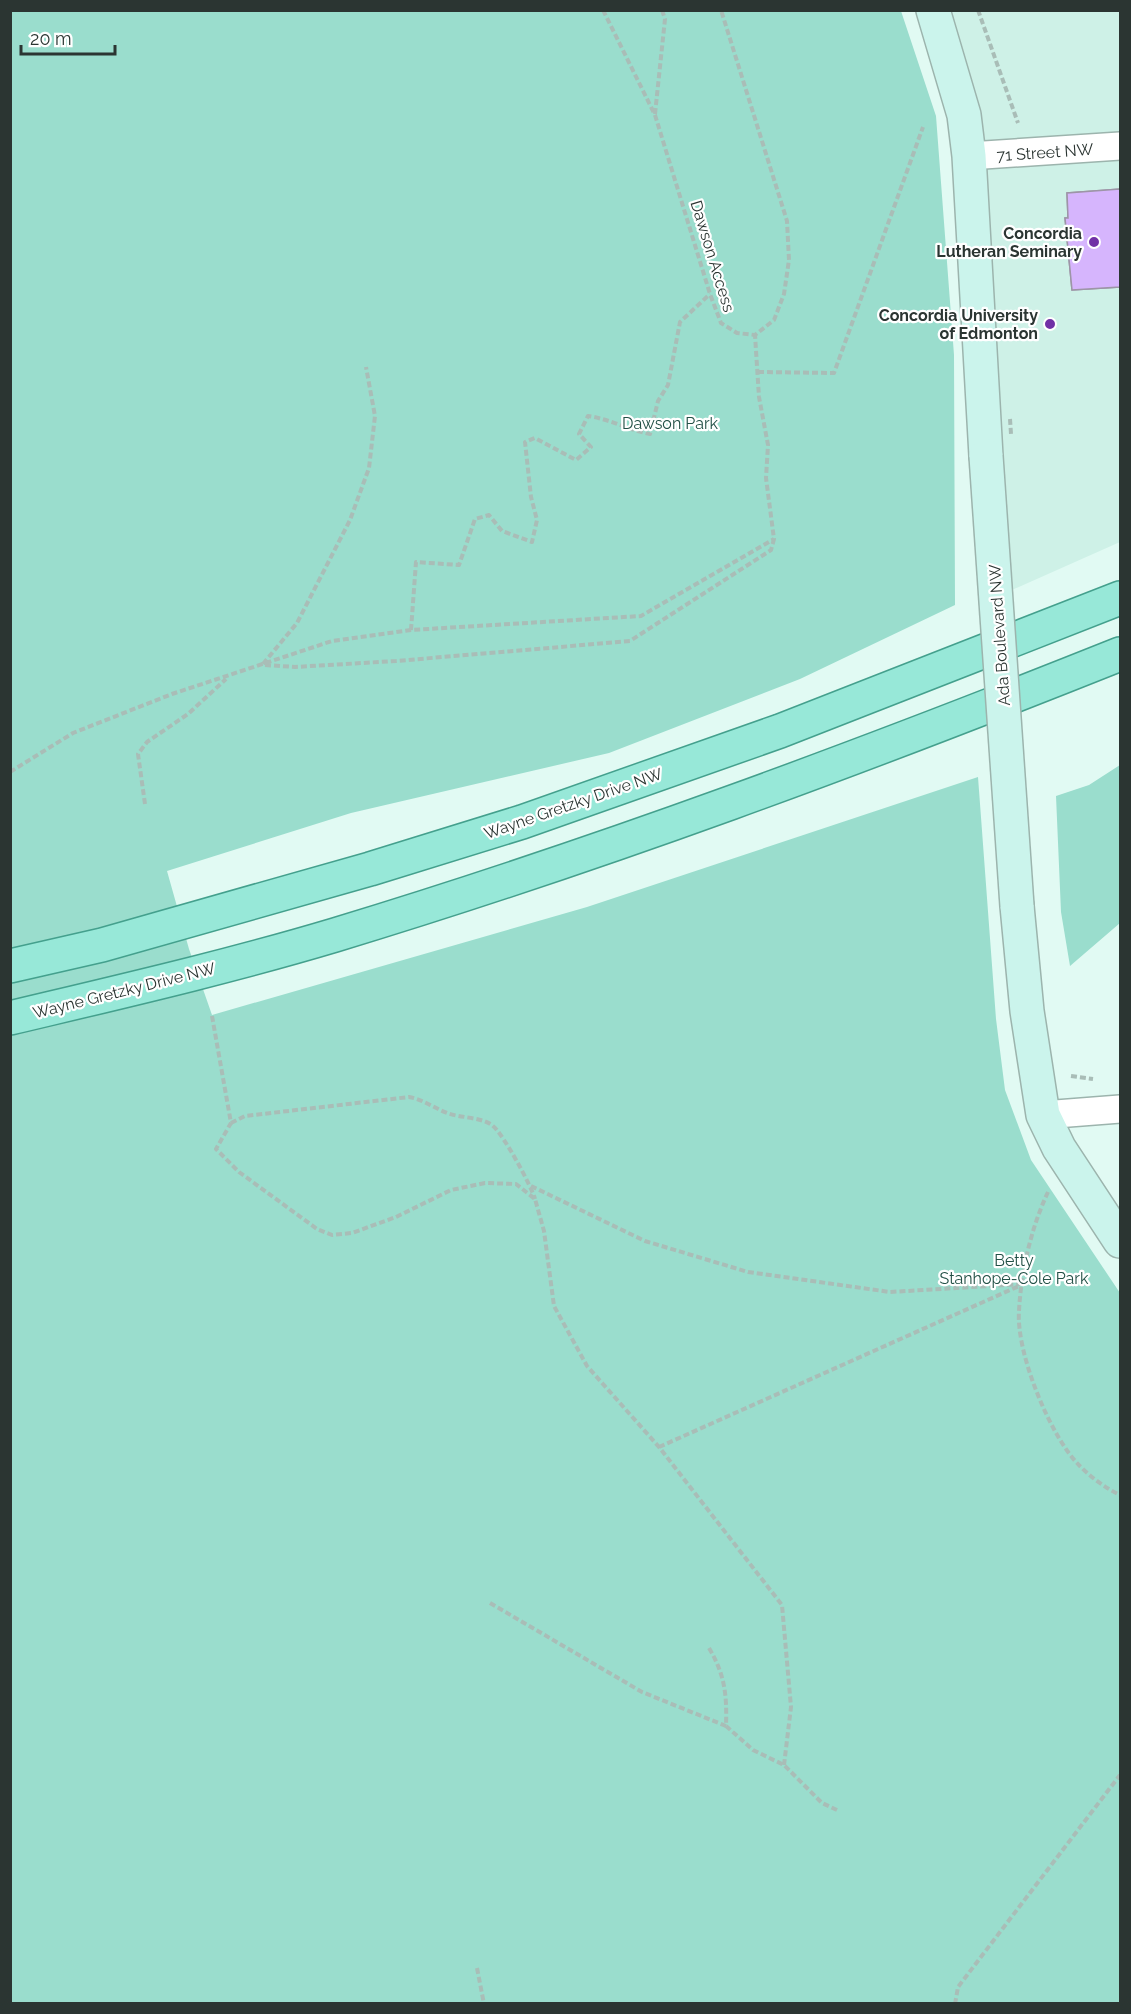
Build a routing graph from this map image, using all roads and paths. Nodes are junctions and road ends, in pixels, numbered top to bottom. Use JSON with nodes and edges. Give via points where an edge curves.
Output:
{"nodes":[{"id":1,"x":603,"y":10,"type":"edge"},
{"id":2,"x":662,"y":10,"type":"edge"},
{"id":3,"x":721,"y":10,"type":"edge"},
{"id":4,"x":933,"y":10,"type":"edge"},
{"id":5,"x":655,"y":115,"type":"junction"},
{"id":6,"x":923,"y":127,"type":"dead end"},
{"id":7,"x":1120,"y":146,"type":"edge"},
{"id":8,"x":969,"y":156,"type":"junction"},
{"id":9,"x":710,"y":294,"type":"junction"},
{"id":10,"x":755,"y":334,"type":"junction"},
{"id":11,"x":366,"y":367,"type":"dead end"},
{"id":12,"x":758,"y":372,"type":"junction"},
{"id":13,"x":774,"y":539,"type":"junction"},
{"id":14,"x":1120,"y":582,"type":"edge"},
{"id":15,"x":1120,"y":598,"type":"edge"},
{"id":16,"x":411,"y":630,"type":"junction"},
{"id":17,"x":1025,"y":634,"type":"junction"},
{"id":18,"x":1120,"y":654,"type":"edge"},
{"id":19,"x":262,"y":665,"type":"junction"},
{"id":20,"x":1120,"y":673,"type":"edge"},
{"id":21,"x":226,"y":678,"type":"junction"},
{"id":22,"x":1035,"y":688,"type":"junction"},
{"id":23,"x":10,"y":772,"type":"edge"},
{"id":24,"x":145,"y":804,"type":"dead end"},
{"id":25,"x":10,"y":966,"type":"edge"},
{"id":26,"x":212,"y":1016,"type":"dead end"},
{"id":27,"x":10,"y":1018,"type":"edge"},
{"id":28,"x":1067,"y":1072,"type":"dead end"},
{"id":29,"x":1097,"y":1080,"type":"dead end"},
{"id":30,"x":1120,"y":1109,"type":"edge"},
{"id":31,"x":1043,"y":1115,"type":"junction"},
{"id":32,"x":231,"y":1123,"type":"junction"},
{"id":33,"x":1051,"y":1185,"type":"dead end"},
{"id":34,"x":531,"y":1186,"type":"junction"},
{"id":35,"x":535,"y":1199,"type":"junction"},
{"id":36,"x":1120,"y":1241,"type":"edge"},
{"id":37,"x":1023,"y":1284,"type":"junction"},
{"id":38,"x":659,"y":1447,"type":"junction"},
{"id":39,"x":1120,"y":1495,"type":"edge"},
{"id":40,"x":490,"y":1603,"type":"dead end"},
{"id":41,"x":709,"y":1648,"type":"dead end"},
{"id":42,"x":726,"y":1726,"type":"junction"},
{"id":43,"x":784,"y":1765,"type":"junction"},
{"id":44,"x":1120,"y":1775,"type":"edge"},
{"id":45,"x":837,"y":1810,"type":"dead end"},
{"id":46,"x":477,"y":1968,"type":"dead end"},
{"id":47,"x":484,"y":2004,"type":"edge"},
{"id":48,"x":955,"y":2004,"type":"edge"}],
"edges":[{"from":1,"to":5,"type":"path","name":"Dawson Access"},
{"from":2,"to":5,"type":"path","via":[[665,19]]},
{"from":3,"to":10,"type":"path","via":[[786,222],[789,261],[784,294],[774,320]]},
{"from":4,"to":8,"type":"street","name":"Ada Boulevard NW","via":[[963,115]]},
{"from":5,"to":9,"type":"path","name":"Dawson Access"},
{"from":6,"to":12,"type":"path","via":[[834,374]]},
{"from":7,"to":8,"type":"street","name":"71 Street NW"},
{"from":8,"to":31,"type":"street","name":"Ada Boulevard NW","bridge":true,"via":[[1017,906],[1027,1011]]},
{"from":9,"to":10,"type":"path","name":"Dawson Access","via":[[721,323],[737,333]]},
{"from":9,"to":16,"type":"path","via":[[680,322],[668,386],[658,400],[650,434],[588,416],[579,434],[591,447],[576,460],[535,438],[525,442],[537,520],[532,542],[502,531],[489,515],[475,519],[459,565],[416,562]]},
{"from":10,"to":12,"type":"path"},
{"from":11,"to":19,"type":"path","via":[[375,416],[369,468],[350,520],[297,623]]},
{"from":12,"to":13,"type":"path","via":[[768,445],[766,487]]},
{"from":13,"to":16,"type":"path","via":[[641,616]]},
{"from":13,"to":19,"type":"path","via":[[771,550],[630,642],[396,661],[296,667]]},
{"from":14,"to":17,"type":"main road"},
{"from":15,"to":17,"type":"main road","name":"Wayne Gretzky Drive NW"},
{"from":16,"to":19,"type":"path","via":[[333,641]]},
{"from":17,"to":25,"type":"main road","name":"Wayne Gretzky Drive NW","via":[[780,731],[522,822],[102,945]]},
{"from":18,"to":22,"type":"main road","name":"Wayne Gretzky Drive NW"},
{"from":19,"to":21,"type":"path"},
{"from":20,"to":22,"type":"main road"},
{"from":21,"to":23,"type":"path","via":[[172,694],[73,733]]},
{"from":21,"to":24,"type":"path","via":[[188,714],[147,742],[138,754]]},
{"from":22,"to":27,"type":"main road","name":"Wayne Gretzky Drive NW","via":[[796,781],[559,864],[332,935]]},
{"from":26,"to":32,"type":"path"},
{"from":28,"to":29,"type":"path","via":[[1072,1078]]},
{"from":30,"to":31,"type":"street"},
{"from":31,"to":36,"type":"street","name":"Ada Boulevard NW","via":[[1059,1148]]},
{"from":32,"to":34,"type":"path","via":[[245,1116],[419,1098],[452,1114],[492,1124]]},
{"from":32,"to":35,"type":"path","via":[[216,1149],[239,1172],[317,1229],[332,1235],[352,1233],[452,1190],[485,1183],[516,1184]]},
{"from":33,"to":37,"type":"path","via":[[1038,1214]]},
{"from":34,"to":35,"type":"path"},
{"from":34,"to":37,"type":"path","via":[[645,1241],[748,1272],[890,1292]]},
{"from":35,"to":38,"type":"path","via":[[544,1231],[554,1306],[587,1366]]},
{"from":37,"to":38,"type":"path"},
{"from":37,"to":39,"type":"path","via":[[1018,1313],[1023,1347],[1054,1431],[1077,1463]]},
{"from":38,"to":43,"type":"path","via":[[782,1605],[791,1707]]},
{"from":40,"to":42,"type":"path","via":[[642,1692]]},
{"from":41,"to":42,"type":"path","via":[[722,1670]]},
{"from":42,"to":43,"type":"path","via":[[753,1749]]},
{"from":43,"to":45,"type":"path","via":[[822,1803]]},
{"from":44,"to":48,"type":"path","via":[[958,1987]]},
{"from":46,"to":47,"type":"path"}]}
